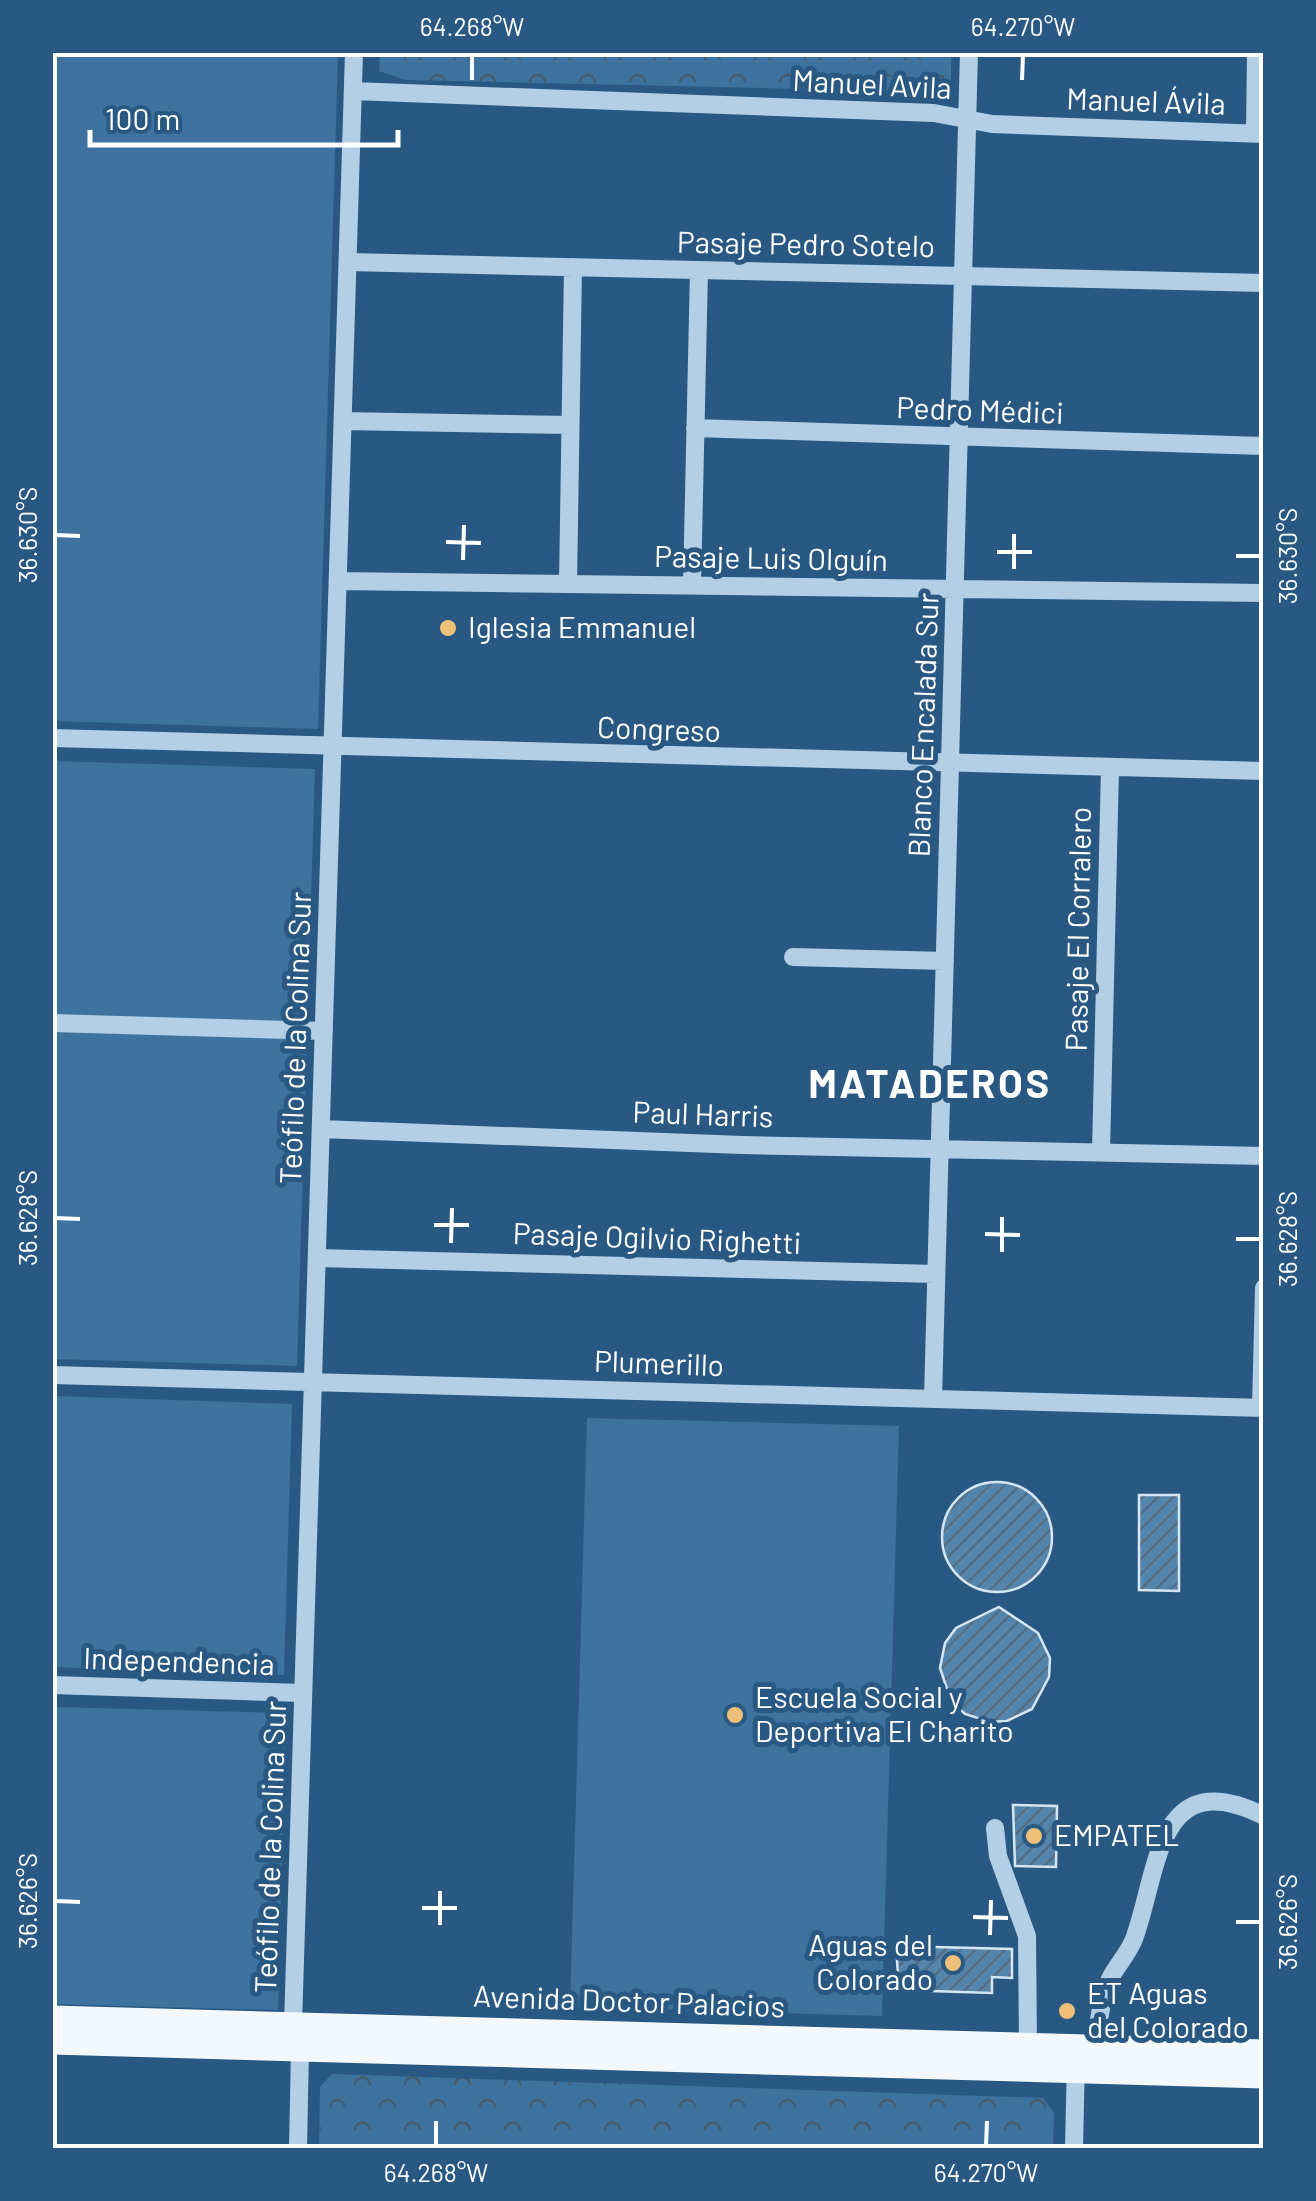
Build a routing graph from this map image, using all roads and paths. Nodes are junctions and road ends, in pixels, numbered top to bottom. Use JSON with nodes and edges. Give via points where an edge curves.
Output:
{"nodes":[{"id":1,"x":354,"y":52,"type":"edge"},
{"id":2,"x":970,"y":52,"type":"edge"},
{"id":3,"x":1256,"y":52,"type":"edge"},
{"id":4,"x":353,"y":91,"type":"junction"},
{"id":5,"x":968,"y":119,"type":"junction"},
{"id":6,"x":1259,"y":133,"type":"edge"},
{"id":7,"x":348,"y":262,"type":"junction"},
{"id":8,"x":572,"y":267,"type":"junction"},
{"id":9,"x":699,"y":270,"type":"junction"},
{"id":10,"x":963,"y":276,"type":"junction"},
{"id":11,"x":1264,"y":283,"type":"edge"},
{"id":12,"x":343,"y":422,"type":"junction"},
{"id":13,"x":570,"y":425,"type":"junction"},
{"id":14,"x":695,"y":428,"type":"junction"},
{"id":15,"x":959,"y":439,"type":"junction"},
{"id":16,"x":1264,"y":446,"type":"edge"},
{"id":17,"x":338,"y":581,"type":"junction"},
{"id":18,"x":568,"y":584,"type":"junction"},
{"id":19,"x":692,"y":585,"type":"junction"},
{"id":20,"x":955,"y":589,"type":"junction"},
{"id":21,"x":1264,"y":593,"type":"edge"},
{"id":22,"x":52,"y":738,"type":"edge"},
{"id":23,"x":333,"y":747,"type":"junction"},
{"id":24,"x":950,"y":764,"type":"junction"},
{"id":25,"x":1110,"y":768,"type":"junction"},
{"id":26,"x":1264,"y":771,"type":"edge"},
{"id":27,"x":794,"y":956,"type":"dead end"},
{"id":28,"x":945,"y":960,"type":"junction"},
{"id":29,"x":52,"y":1023,"type":"edge"},
{"id":30,"x":324,"y":1031,"type":"junction"},
{"id":31,"x":321,"y":1129,"type":"junction"},
{"id":32,"x":940,"y":1149,"type":"junction"},
{"id":33,"x":1101,"y":1152,"type":"junction"},
{"id":34,"x":1264,"y":1156,"type":"edge"},
{"id":35,"x":317,"y":1258,"type":"junction"},
{"id":36,"x":936,"y":1274,"type":"junction"},
{"id":37,"x":1264,"y":1288,"type":"edge"},
{"id":38,"x":52,"y":1375,"type":"edge"},
{"id":39,"x":313,"y":1382,"type":"junction"},
{"id":40,"x":933,"y":1399,"type":"junction"},
{"id":41,"x":1262,"y":1408,"type":"edge"},
{"id":42,"x":52,"y":1685,"type":"edge"},
{"id":43,"x":303,"y":1693,"type":"junction"},
{"id":44,"x":1264,"y":1816,"type":"edge"},
{"id":45,"x":994,"y":1828,"type":"dead end"},
{"id":46,"x":52,"y":2018,"type":"edge"},
{"id":47,"x":297,"y":2037,"type":"junction"},
{"id":48,"x":52,"y":2042,"type":"edge"},
{"id":49,"x":1028,"y":2045,"type":"junction"},
{"id":50,"x":1264,"y":2052,"type":"edge"},
{"id":51,"x":1082,"y":2055,"type":"junction"},
{"id":52,"x":1264,"y":2076,"type":"edge"},
{"id":53,"x":298,"y":2148,"type":"edge"},
{"id":54,"x":1074,"y":2148,"type":"edge"}],
"edges":[{"from":1,"to":4,"type":"street","name":"Teófilo de la Colina Sur"},
{"from":2,"to":5,"type":"street","name":"Blanco Encalada Sur"},
{"from":3,"to":6,"type":"street"},
{"from":4,"to":5,"type":"street","name":"Manuel Avila"},
{"from":4,"to":7,"type":"street","name":"Teófilo de la Colina Sur"},
{"from":5,"to":6,"type":"street","name":"Manuel Ávila"},
{"from":5,"to":10,"type":"street","name":"Blanco Encalada Sur"},
{"from":7,"to":8,"type":"street","name":"Pasaje Pedro Sotelo"},
{"from":7,"to":12,"type":"street","name":"Teófilo de la Colina Sur"},
{"from":8,"to":9,"type":"street","name":"Pasaje Pedro Sotelo"},
{"from":8,"to":13,"type":"street"},
{"from":9,"to":10,"type":"street","name":"Pasaje Pedro Sotelo"},
{"from":9,"to":14,"type":"street"},
{"from":10,"to":11,"type":"street","name":"Pasaje Pedro Sotelo"},
{"from":10,"to":15,"type":"street","name":"Blanco Encalada Sur"},
{"from":12,"to":13,"type":"street"},
{"from":12,"to":17,"type":"street","name":"Teófilo de la Colina Sur"},
{"from":13,"to":18,"type":"street"},
{"from":14,"to":15,"type":"street","name":"Pedro Médici"},
{"from":14,"to":19,"type":"street"},
{"from":15,"to":16,"type":"street","name":"Pedro Médici"},
{"from":15,"to":20,"type":"street","name":"Blanco Encalada Sur"},
{"from":17,"to":18,"type":"street","name":"Pasaje Luis Olguín"},
{"from":17,"to":23,"type":"street","name":"Teófilo de la Colina Sur"},
{"from":18,"to":19,"type":"street","name":"Pasaje Luis Olguín"},
{"from":19,"to":20,"type":"street","name":"Pasaje Luis Olguín"},
{"from":20,"to":21,"type":"street","name":"Pasaje Luis Olguín"},
{"from":20,"to":24,"type":"street","name":"Blanco Encalada Sur"},
{"from":22,"to":23,"type":"street","name":"Congreso"},
{"from":23,"to":24,"type":"street","name":"Congreso"},
{"from":23,"to":30,"type":"street","name":"Teófilo de la Colina Sur"},
{"from":24,"to":25,"type":"street","name":"Congreso"},
{"from":24,"to":28,"type":"street","name":"Blanco Encalada Sur"},
{"from":25,"to":26,"type":"street","name":"Congreso"},
{"from":25,"to":33,"type":"street","name":"Pasaje El Corralero"},
{"from":27,"to":28,"type":"street"},
{"from":28,"to":32,"type":"street","name":"Blanco Encalada Sur"},
{"from":29,"to":30,"type":"street"},
{"from":30,"to":31,"type":"street","name":"Teófilo de la Colina Sur"},
{"from":31,"to":32,"type":"street","name":"Paul Harris"},
{"from":31,"to":35,"type":"street","name":"Teófilo de la Colina Sur"},
{"from":32,"to":33,"type":"street","name":"Paul Harris"},
{"from":32,"to":36,"type":"street","name":"Blanco Encalada Sur"},
{"from":33,"to":34,"type":"street","name":"Paul Harris"},
{"from":35,"to":36,"type":"street","name":"Pasaje Ogilvio Righetti"},
{"from":35,"to":39,"type":"street","name":"Teófilo de la Colina Sur"},
{"from":36,"to":40,"type":"street","name":"Blanco Encalada Sur"},
{"from":37,"to":41,"type":"street"},
{"from":38,"to":39,"type":"street","name":"Plumerillo"},
{"from":39,"to":40,"type":"street","name":"Plumerillo"},
{"from":39,"to":43,"type":"street","name":"Teófilo de la Colina Sur"},
{"from":40,"to":41,"type":"street","name":"Plumerillo"},
{"from":42,"to":43,"type":"street","name":"Independencia"},
{"from":43,"to":47,"type":"street","name":"Teófilo de la Colina Sur"},
{"from":44,"to":51,"type":"street","via":[[1238,1804],[1210,1802],[1171,1822],[1132,1944]]},
{"from":45,"to":49,"type":"street","via":[[1027,1936]]},
{"from":46,"to":47,"type":"main road","name":"Avenida Doctor Palacios"},
{"from":47,"to":48,"type":"main road","name":"Avenida Doctor Palacios"},
{"from":47,"to":49,"type":"main road","name":"Avenida Doctor Palacios"},
{"from":47,"to":51,"type":"main road","name":"Avenida Doctor Palacios"},
{"from":47,"to":53,"type":"street","name":"Teófilo de la Colina Sur"},
{"from":49,"to":51,"type":"main road","name":"Avenida Doctor Palacios"},
{"from":50,"to":51,"type":"main road","name":"Avenida Doctor Palacios"},
{"from":51,"to":52,"type":"main road","name":"Avenida Doctor Palacios"},
{"from":51,"to":54,"type":"street"}]}
